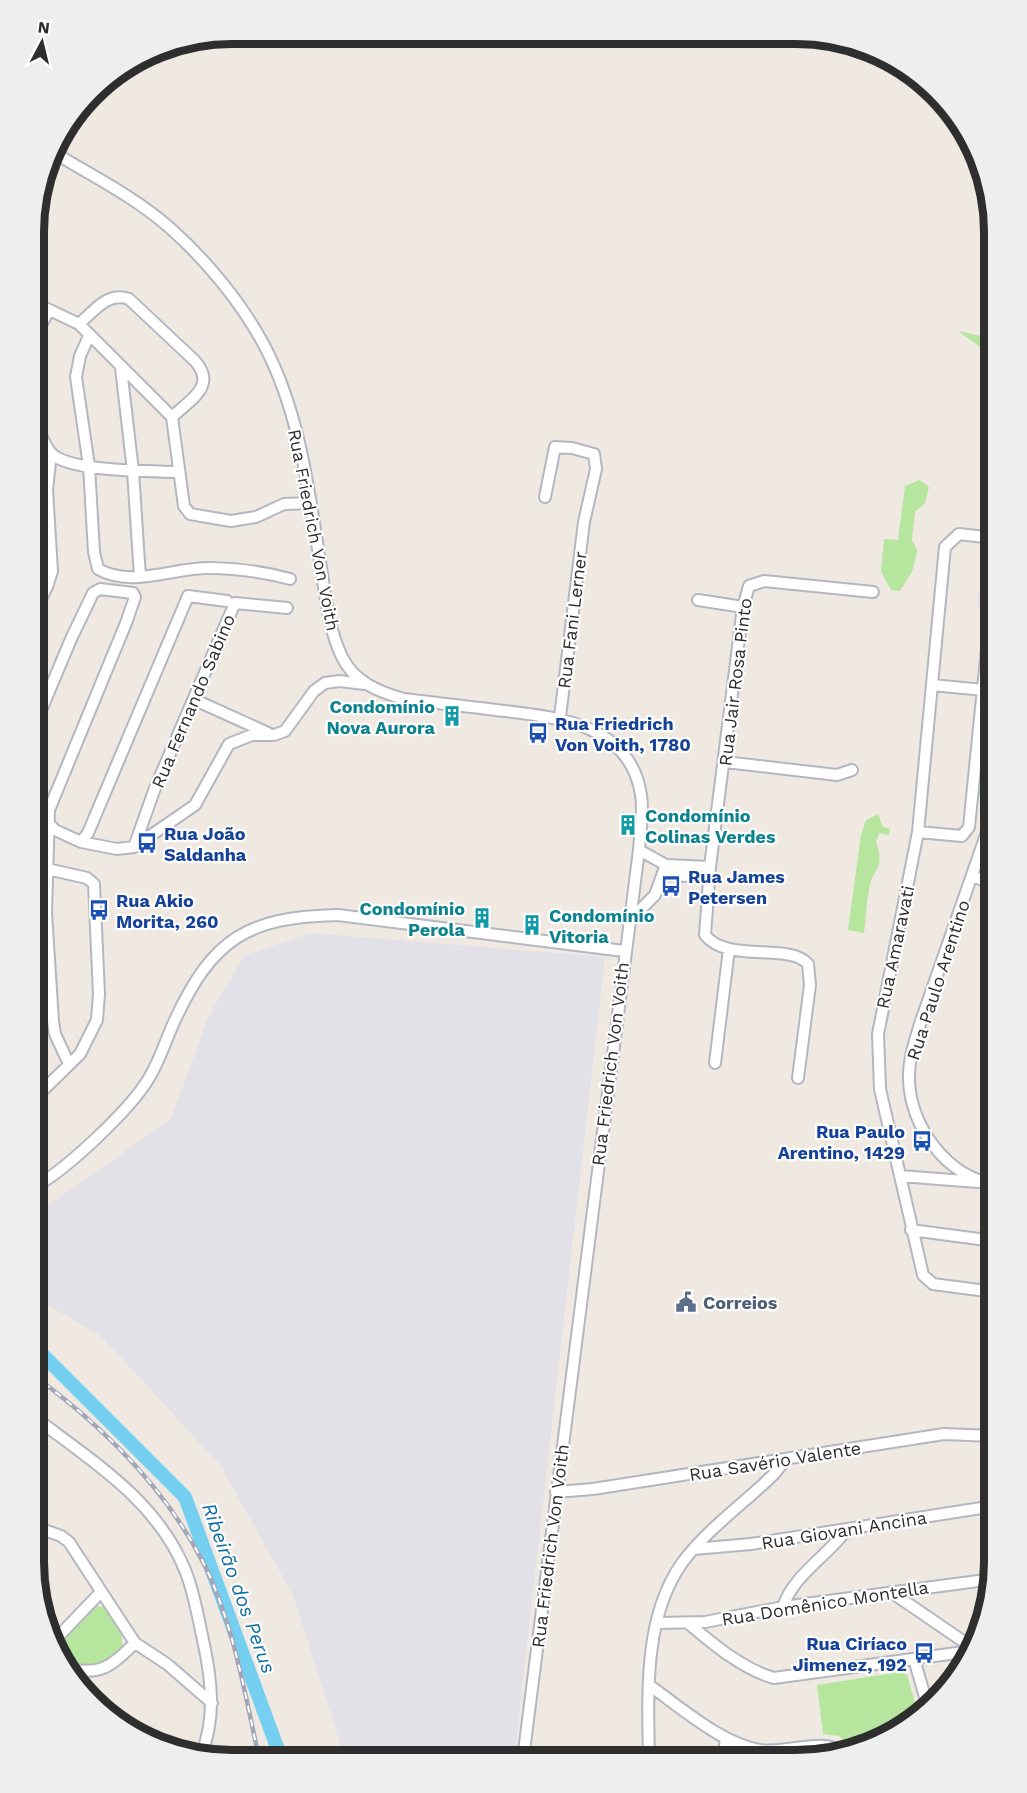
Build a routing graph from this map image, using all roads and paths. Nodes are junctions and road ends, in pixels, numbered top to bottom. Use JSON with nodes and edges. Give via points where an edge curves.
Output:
{"nodes":[{"id":1,"x":60,"y":156,"type":"edge"},
{"id":2,"x":43,"y":307,"type":"edge"},
{"id":3,"x":49,"y":310,"type":"junction"},
{"id":4,"x":43,"y":322,"type":"edge"},
{"id":5,"x":79,"y":324,"type":"junction"},
{"id":6,"x":89,"y":336,"type":"junction"},
{"id":7,"x":121,"y":368,"type":"junction"},
{"id":8,"x":172,"y":417,"type":"junction"},
{"id":9,"x":43,"y":438,"type":"edge"},
{"id":10,"x":51,"y":453,"type":"junction"},
{"id":11,"x":89,"y":466,"type":"junction"},
{"id":12,"x":133,"y":471,"type":"junction"},
{"id":13,"x":178,"y":472,"type":"junction"},
{"id":14,"x":545,"y":497,"type":"dead end"},
{"id":15,"x":312,"y":503,"type":"junction"},
{"id":16,"x":984,"y":537,"type":"edge"},
{"id":17,"x":140,"y":577,"type":"junction"},
{"id":18,"x":290,"y":579,"type":"dead end"},
{"id":19,"x":43,"y":585,"type":"edge"},
{"id":20,"x":47,"y":587,"type":"junction"},
{"id":21,"x":873,"y":592,"type":"dead end"},
{"id":22,"x":43,"y":595,"type":"edge"},
{"id":23,"x":698,"y":600,"type":"dead end"},
{"id":24,"x":227,"y":601,"type":"dead end"},
{"id":25,"x":742,"y":607,"type":"junction"},
{"id":26,"x":287,"y":608,"type":"dead end"},
{"id":27,"x":366,"y":684,"type":"junction"},
{"id":28,"x":932,"y":685,"type":"junction"},
{"id":29,"x":984,"y":690,"type":"edge"},
{"id":30,"x":195,"y":700,"type":"junction"},
{"id":31,"x":43,"y":707,"type":"edge"},
{"id":32,"x":560,"y":717,"type":"junction"},
{"id":33,"x":984,"y":721,"type":"edge"},
{"id":34,"x":274,"y":735,"type":"junction"},
{"id":35,"x":725,"y":762,"type":"junction"},
{"id":36,"x":852,"y":770,"type":"dead end"},
{"id":37,"x":43,"y":818,"type":"edge"},
{"id":38,"x":47,"y":822,"type":"junction"},
{"id":39,"x":918,"y":832,"type":"junction"},
{"id":40,"x":81,"y":842,"type":"junction"},
{"id":41,"x":984,"y":842,"type":"edge"},
{"id":42,"x":134,"y":848,"type":"junction"},
{"id":43,"x":639,"y":850,"type":"junction"},
{"id":44,"x":43,"y":868,"type":"edge"},
{"id":45,"x":46,"y":868,"type":"junction"},
{"id":46,"x":665,"y":870,"type":"junction"},
{"id":47,"x":709,"y":872,"type":"junction"},
{"id":48,"x":972,"y":876,"type":"junction"},
{"id":49,"x":984,"y":880,"type":"edge"},
{"id":50,"x":46,"y":913,"type":"junction"},
{"id":51,"x":43,"y":916,"type":"edge"},
{"id":52,"x":628,"y":922,"type":"junction"},
{"id":53,"x":729,"y":949,"type":"junction"},
{"id":54,"x":624,"y":951,"type":"junction"},
{"id":55,"x":715,"y":1063,"type":"dead end"},
{"id":56,"x":69,"y":1064,"type":"junction"},
{"id":57,"x":798,"y":1078,"type":"dead end"},
{"id":58,"x":43,"y":1090,"type":"edge"},
{"id":59,"x":900,"y":1176,"type":"junction"},
{"id":60,"x":43,"y":1182,"type":"edge"},
{"id":61,"x":981,"y":1182,"type":"joint"},
{"id":62,"x":911,"y":1230,"type":"junction"},
{"id":63,"x":983,"y":1240,"type":"edge"},
{"id":64,"x":983,"y":1291,"type":"edge"},
{"id":65,"x":43,"y":1424,"type":"edge"},
{"id":66,"x":983,"y":1436,"type":"edge"},
{"id":67,"x":786,"y":1459,"type":"junction"},
{"id":68,"x":556,"y":1492,"type":"junction"},
{"id":69,"x":983,"y":1508,"type":"edge"},
{"id":70,"x":847,"y":1529,"type":"junction"},
{"id":71,"x":43,"y":1530,"type":"edge"},
{"id":72,"x":694,"y":1550,"type":"junction"},
{"id":73,"x":982,"y":1580,"type":"edge"},
{"id":74,"x":891,"y":1592,"type":"junction"},
{"id":75,"x":100,"y":1593,"type":"junction"},
{"id":76,"x":783,"y":1607,"type":"junction"},
{"id":77,"x":658,"y":1623,"type":"junction"},
{"id":78,"x":688,"y":1623,"type":"junction"},
{"id":79,"x":59,"y":1636,"type":"edge"},
{"id":80,"x":135,"y":1643,"type":"junction"},
{"id":81,"x":964,"y":1644,"type":"edge"},
{"id":82,"x":960,"y":1652,"type":"edge"},
{"id":83,"x":914,"y":1659,"type":"junction"},
{"id":84,"x":78,"y":1670,"type":"edge"},
{"id":85,"x":649,"y":1685,"type":"junction"},
{"id":86,"x":925,"y":1697,"type":"edge"},
{"id":87,"x":212,"y":1703,"type":"junction"},
{"id":88,"x":726,"y":1738,"type":"junction"},
{"id":89,"x":829,"y":1746,"type":"edge"},
{"id":90,"x":204,"y":1747,"type":"edge"},
{"id":91,"x":524,"y":1750,"type":"edge"},
{"id":92,"x":649,"y":1750,"type":"edge"},
{"id":93,"x":724,"y":1750,"type":"edge"},
{"id":94,"x":758,"y":1750,"type":"edge"},
{"id":95,"x":798,"y":1750,"type":"edge"}],
"edges":[{"from":1,"to":15,"type":"street","name":"Rua Friedrich Von Voith","via":[[169,227],[233,298],[264,345],[289,406]]},
{"from":2,"to":3,"type":"street"},
{"from":3,"to":4,"type":"street"},
{"from":3,"to":5,"type":"street"},
{"from":5,"to":6,"type":"street"},
{"from":5,"to":8,"type":"street","via":[[105,301],[123,297],[195,361],[205,379],[201,390]]},
{"from":6,"to":7,"type":"street"},
{"from":6,"to":11,"type":"street","via":[[76,377]]},
{"from":7,"to":8,"type":"street"},
{"from":7,"to":12,"type":"street"},
{"from":8,"to":13,"type":"street"},
{"from":9,"to":10,"type":"street"},
{"from":10,"to":11,"type":"street"},
{"from":10,"to":20,"type":"street","via":[[47,490],[52,571]]},
{"from":11,"to":12,"type":"street"},
{"from":11,"to":17,"type":"street","via":[[95,563],[104,572]]},
{"from":12,"to":13,"type":"street"},
{"from":12,"to":17,"type":"street"},
{"from":13,"to":15,"type":"street","via":[[184,506],[189,514],[199,517],[231,521],[256,517],[284,504]]},
{"from":14,"to":32,"type":"street","name":"Rua Fani Lerner","via":[[555,447],[594,454],[596,469],[584,522]]},
{"from":15,"to":27,"type":"street","name":"Rua Friedrich Von Voith","via":[[330,625],[343,658]]},
{"from":16,"to":28,"type":"street","name":"Rua Amaravati","via":[[959,534],[948,542]]},
{"from":17,"to":18,"type":"street","via":[[209,568]]},
{"from":19,"to":20,"type":"street"},
{"from":20,"to":22,"type":"street"},
{"from":21,"to":25,"type":"street","name":"Rua Jair Rosa Pinto","via":[[764,581],[749,586]]},
{"from":23,"to":25,"type":"street"},
{"from":24,"to":40,"type":"street","via":[[188,596],[91,827]]},
{"from":25,"to":35,"type":"street","name":"Rua Jair Rosa Pinto"},
{"from":26,"to":30,"type":"street","name":"Rua Fernando Sabino","via":[[235,603]]},
{"from":27,"to":32,"type":"street","name":"Rua Friedrich Von Voith","via":[[404,699]]},
{"from":27,"to":34,"type":"street","via":[[326,683],[315,691],[287,730]]},
{"from":28,"to":29,"type":"street"},
{"from":28,"to":39,"type":"street","name":"Rua Amaravati"},
{"from":30,"to":34,"type":"street"},
{"from":30,"to":42,"type":"street","name":"Rua Fernando Sabino","via":[[155,789]]},
{"from":31,"to":38,"type":"street","via":[[93,593],[100,589],[133,592],[135,597],[126,623]]},
{"from":32,"to":43,"type":"street","name":"Rua Friedrich Von Voith","via":[[583,725],[627,757],[641,795]]},
{"from":33,"to":39,"type":"street","via":[[968,832],[957,836]]},
{"from":34,"to":42,"type":"street","via":[[252,735],[229,744],[195,805]]},
{"from":35,"to":36,"type":"street","via":[[837,775]]},
{"from":35,"to":47,"type":"street","name":"Rua Jair Rosa Pinto"},
{"from":37,"to":38,"type":"street"},
{"from":38,"to":40,"type":"street","via":[[64,836]]},
{"from":38,"to":45,"type":"street"},
{"from":39,"to":59,"type":"street","name":"Rua Amaravati","via":[[878,1034],[880,1089]]},
{"from":40,"to":42,"type":"street"},
{"from":41,"to":48,"type":"street","name":"Rua Paulo Arentino"},
{"from":43,"to":46,"type":"street"},
{"from":43,"to":52,"type":"street","name":"Rua Friedrich Von Voith"},
{"from":44,"to":45,"type":"street"},
{"from":45,"to":50,"type":"street"},
{"from":45,"to":56,"type":"street","via":[[92,881],[96,897],[97,1020],[80,1054]]},
{"from":46,"to":47,"type":"street"},
{"from":46,"to":52,"type":"street","via":[[648,905]]},
{"from":47,"to":53,"type":"street","name":"Rua Jair Rosa Pinto","via":[[705,935],[712,943]]},
{"from":48,"to":49,"type":"street"},
{"from":48,"to":61,"type":"street","name":"Rua Paulo Arentino","via":[[912,1050],[909,1081],[916,1117],[926,1135],[952,1164]]},
{"from":50,"to":51,"type":"street"},
{"from":50,"to":56,"type":"street","via":[[54,1028]]},
{"from":52,"to":54,"type":"street","name":"Rua Friedrich Von Voith"},
{"from":53,"to":55,"type":"street"},
{"from":53,"to":57,"type":"street","via":[[805,960],[810,976]]},
{"from":54,"to":60,"type":"street","via":[[338,915],[260,926],[220,948],[206,964],[147,1081],[99,1135]]},
{"from":54,"to":68,"type":"street","name":"Rua Friedrich Von Voith"},
{"from":56,"to":58,"type":"street"},
{"from":59,"to":61,"type":"street"},
{"from":59,"to":62,"type":"street","name":"Rua Amaravati"},
{"from":62,"to":63,"type":"street"},
{"from":62,"to":64,"type":"street","name":"Rua Amaravati","via":[[919,1265],[928,1281]]},
{"from":65,"to":87,"type":"street","via":[[135,1495],[167,1536],[188,1579],[209,1667]]},
{"from":66,"to":67,"type":"street","name":"Rua Savério Valente","via":[[944,1434]]},
{"from":67,"to":68,"type":"street","name":"Rua Savério Valente","via":[[593,1490]]},
{"from":67,"to":72,"type":"street"},
{"from":68,"to":91,"type":"street","name":"Rua Friedrich Von Voith"},
{"from":69,"to":70,"type":"street","name":"Rua Giovani Ancina"},
{"from":70,"to":72,"type":"street","name":"Rua Giovani Ancina"},
{"from":70,"to":76,"type":"street","via":[[797,1582]]},
{"from":71,"to":75,"type":"street","via":[[69,1542]]},
{"from":72,"to":77,"type":"street","via":[[667,1589]]},
{"from":73,"to":74,"type":"street","name":"Rua Domênico Montella"},
{"from":74,"to":76,"type":"street","name":"Rua Domênico Montella"},
{"from":74,"to":81,"type":"street"},
{"from":75,"to":79,"type":"street"},
{"from":75,"to":80,"type":"street"},
{"from":76,"to":78,"type":"street","name":"Rua Domênico Montella"},
{"from":77,"to":78,"type":"street","name":"Rua Domênico Montella"},
{"from":77,"to":85,"type":"street"},
{"from":78,"to":83,"type":"street","via":[[722,1650],[774,1678]]},
{"from":80,"to":84,"type":"street","via":[[99,1671]]},
{"from":80,"to":87,"type":"street","via":[[153,1653]]},
{"from":82,"to":83,"type":"street"},
{"from":83,"to":86,"type":"street"},
{"from":85,"to":88,"type":"street"},
{"from":85,"to":92,"type":"street"},
{"from":87,"to":90,"type":"street"},
{"from":88,"to":93,"type":"street"},
{"from":88,"to":94,"type":"street"},
{"from":89,"to":95,"type":"street"}]}
